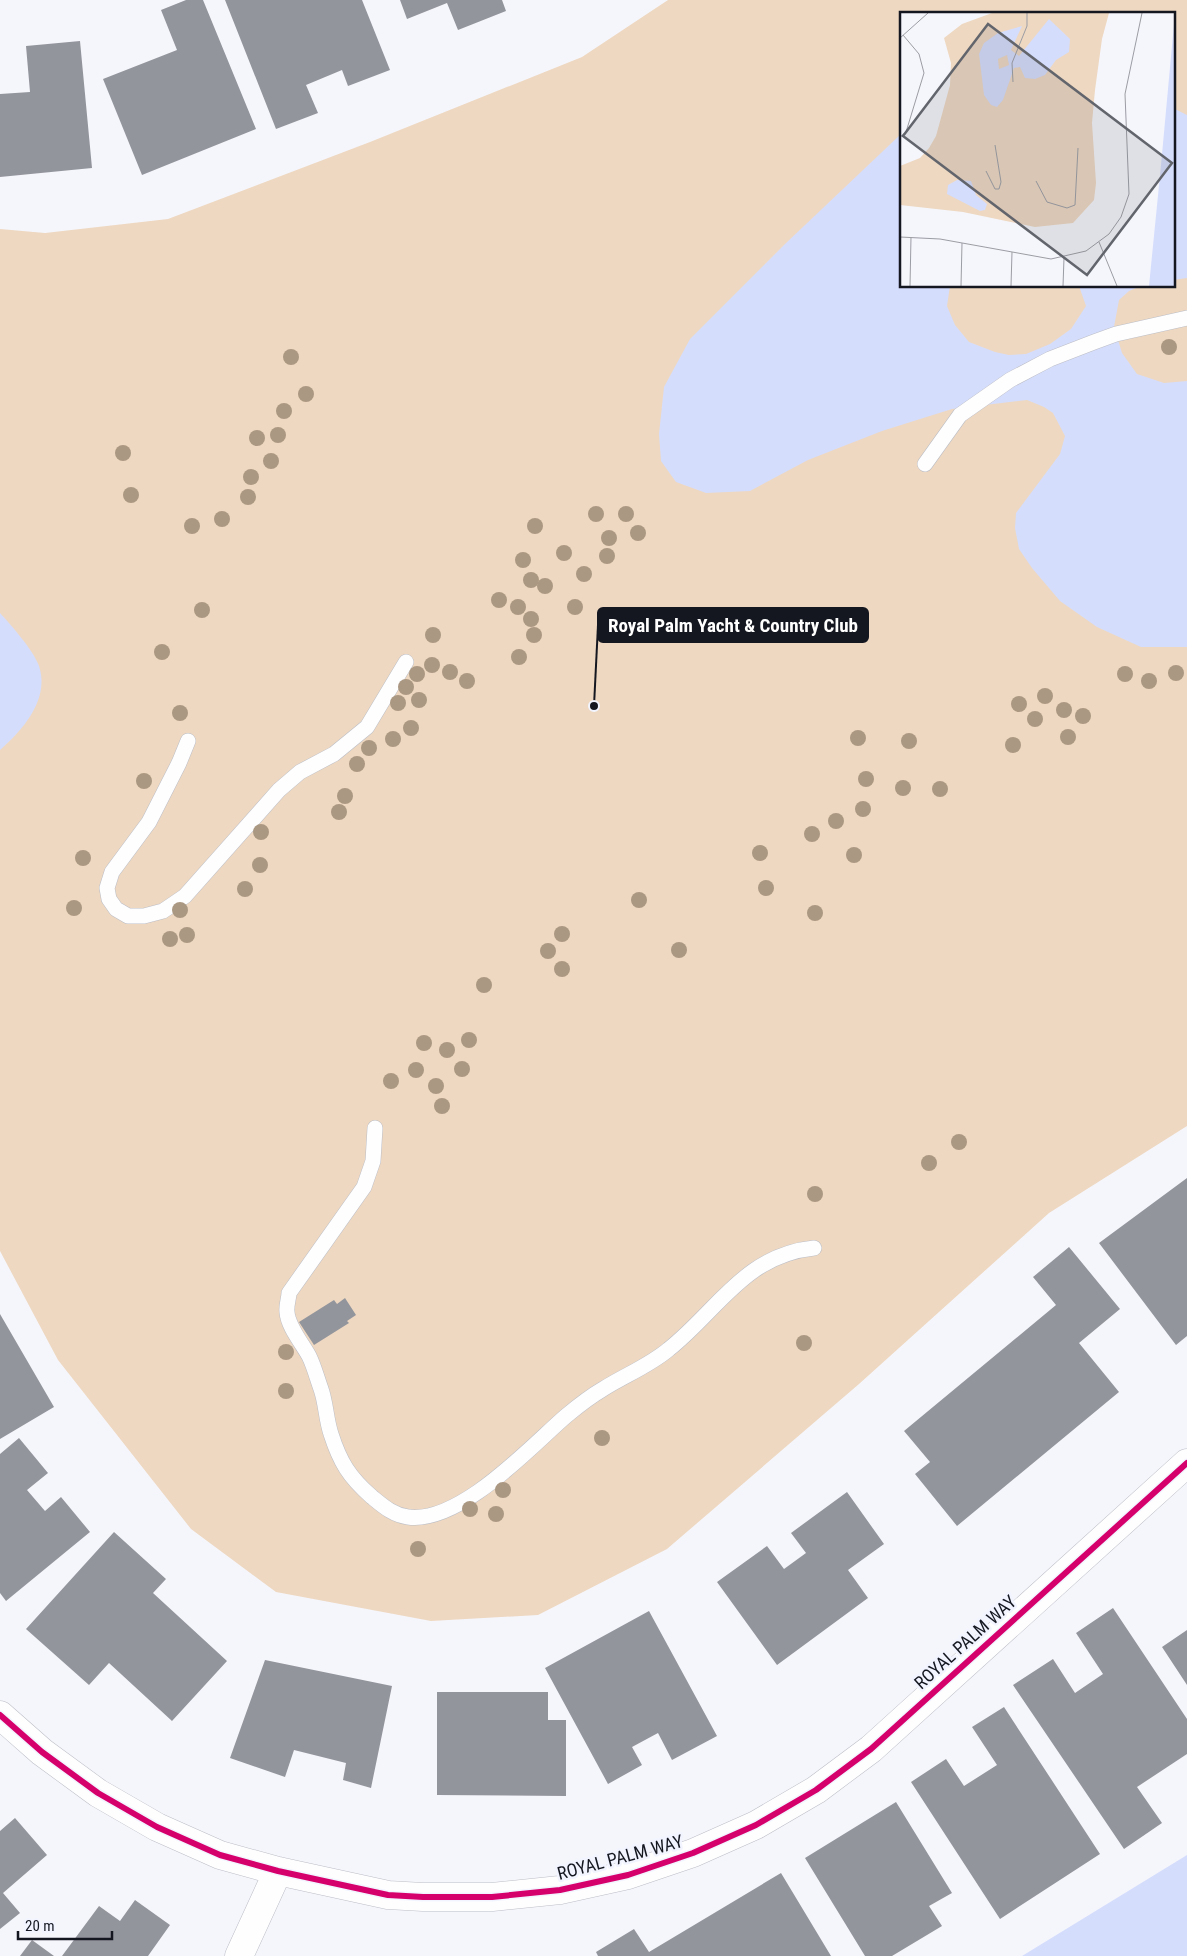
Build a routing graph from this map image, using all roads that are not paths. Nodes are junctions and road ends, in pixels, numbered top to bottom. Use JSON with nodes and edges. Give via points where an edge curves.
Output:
{"nodes":[{"id":1,"x":1187,"y":318,"type":"edge"},
{"id":2,"x":924,"y":464,"type":"dead end"},
{"id":3,"x":406,"y":662,"type":"dead end"},
{"id":4,"x":188,"y":741,"type":"dead end"},
{"id":5,"x":375,"y":1128,"type":"dead end"},
{"id":6,"x":814,"y":1248,"type":"dead end"},
{"id":7,"x":1187,"y":1464,"type":"edge"},
{"id":8,"x":0,"y":1715,"type":"edge"},
{"id":9,"x":278,"y":1871,"type":"junction"},
{"id":10,"x":239,"y":1956,"type":"edge"}],
"edges":[{"from":1,"to":2,"type":"lane","via":[[1101,339],[1010,380],[960,415]]},
{"from":3,"to":4,"type":"lane","via":[[367,727],[334,754],[300,772],[279,790],[185,896],[163,911],[128,916],[116,910],[109,899],[107,888],[112,872],[149,822]]},
{"from":5,"to":6,"type":"lane","via":[[373,1161],[364,1187],[289,1292],[287,1312],[310,1358],[335,1447],[348,1473],[389,1511],[408,1518],[430,1516],[477,1493],[604,1388],[640,1370],[670,1349],[749,1274],[790,1252]]},
{"from":7,"to":9,"type":"street","name":"ROYAL PALM WAY","via":[[871,1749],[816,1790],[756,1825],[693,1853],[628,1875],[560,1890],[492,1897],[388,1895]]},
{"from":8,"to":9,"type":"street","name":"ROYAL PALM WAY","via":[[42,1752],[98,1793],[157,1827],[220,1855]]},
{"from":9,"to":10,"type":"street"}]}
